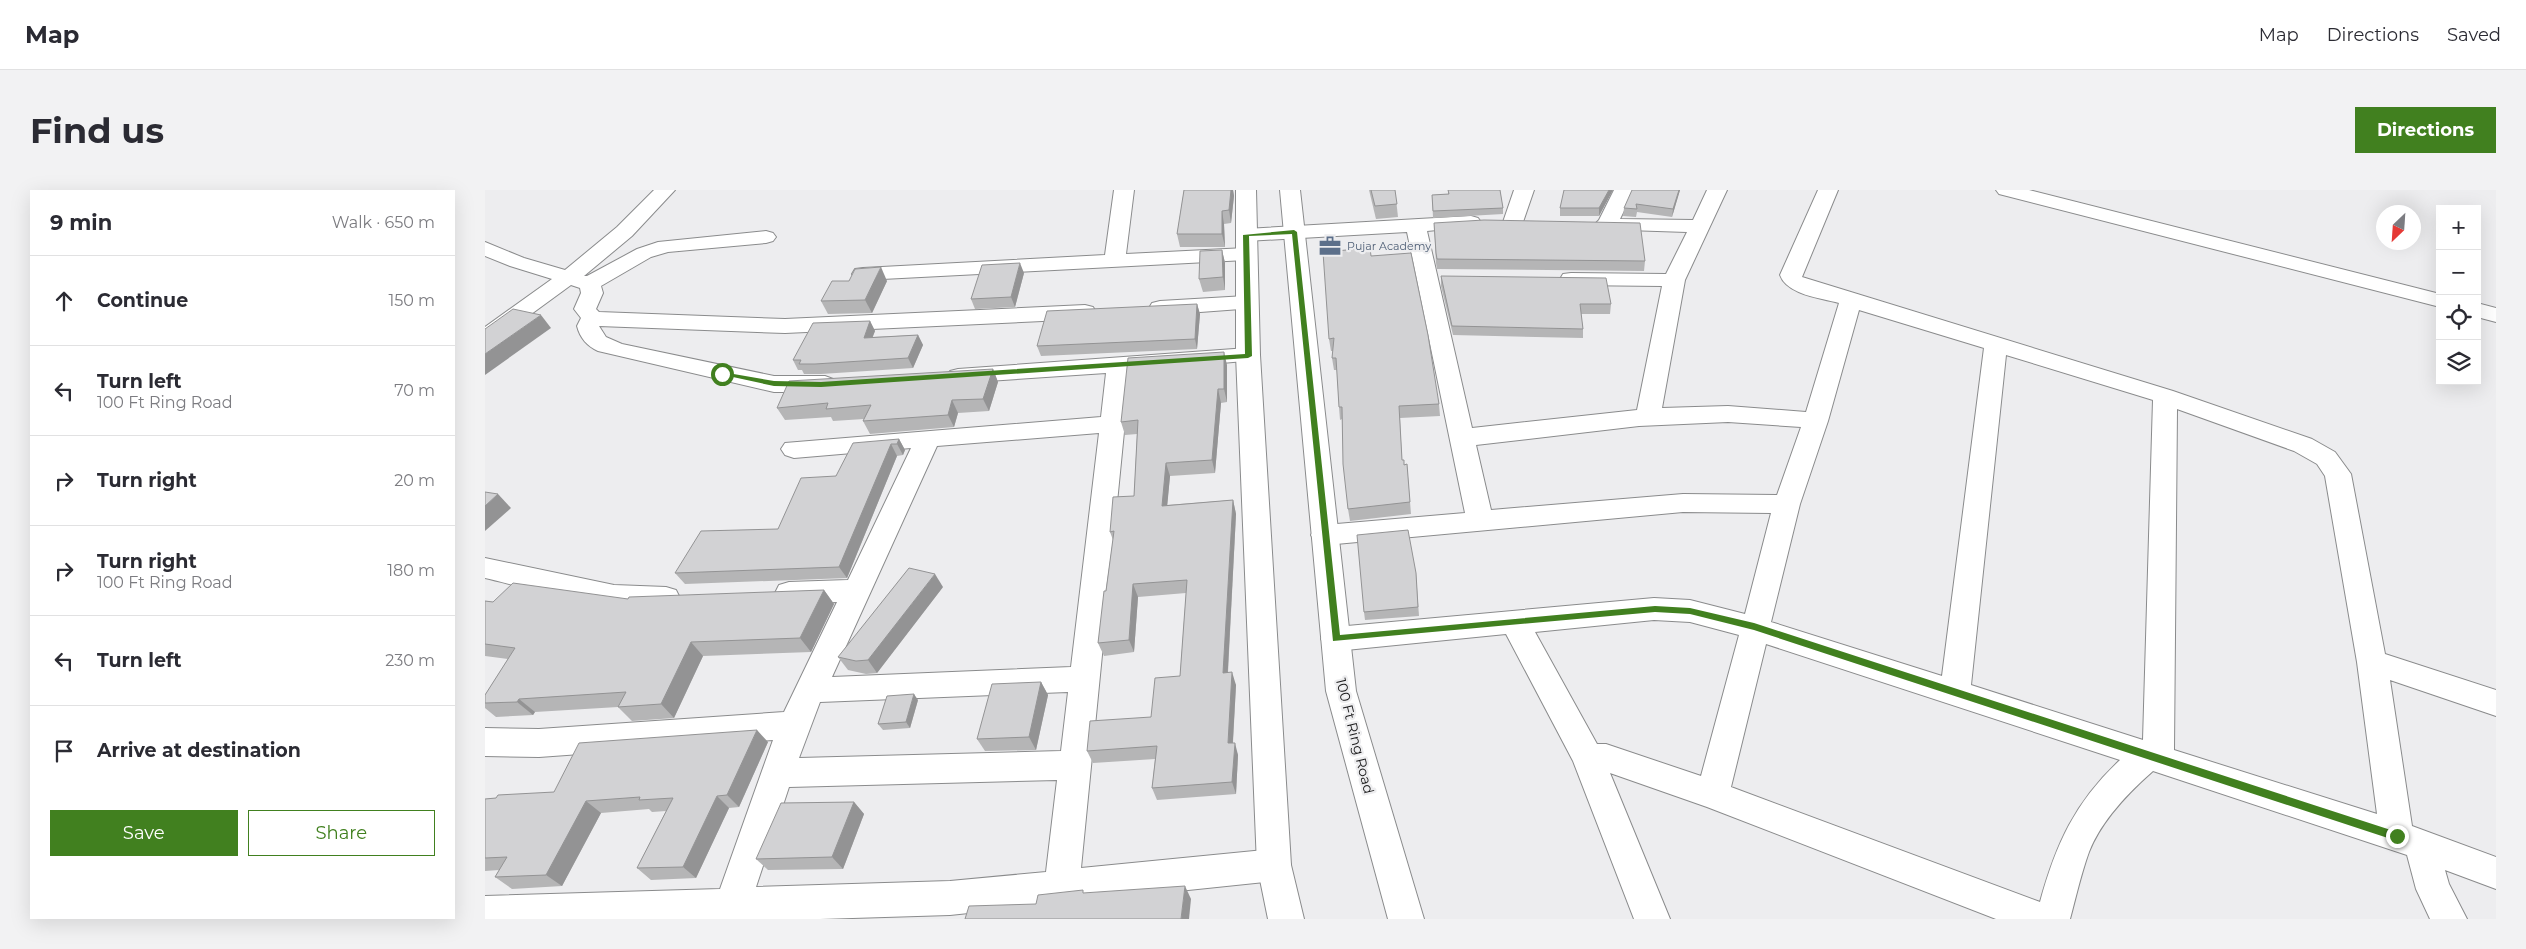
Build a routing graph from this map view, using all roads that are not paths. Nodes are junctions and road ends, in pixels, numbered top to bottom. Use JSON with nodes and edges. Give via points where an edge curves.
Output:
{"nodes":[{"id":1,"x":665,"y":190,"type":"edge"},
{"id":2,"x":1124,"y":190,"type":"edge"},
{"id":3,"x":1246,"y":190,"type":"edge"},
{"id":4,"x":1290,"y":190,"type":"edge"},
{"id":5,"x":1524,"y":190,"type":"edge"},
{"id":6,"x":1624,"y":190,"type":"edge"},
{"id":7,"x":1717,"y":190,"type":"edge"},
{"id":8,"x":1829,"y":190,"type":"edge"},
{"id":9,"x":2006,"y":190,"type":"edge"},
{"id":10,"x":1417,"y":226,"type":"junction"},
{"id":11,"x":1700,"y":226,"type":"junction"},
{"id":12,"x":1294,"y":232,"type":"junction"},
{"id":13,"x":766,"y":237,"type":"dead end"},
{"id":14,"x":1246,"y":244,"type":"junction"},
{"id":15,"x":485,"y":248,"type":"edge"},
{"id":16,"x":1115,"y":261,"type":"junction"},
{"id":17,"x":863,"y":274,"type":"edge"},
{"id":18,"x":569,"y":277,"type":"junction"},
{"id":19,"x":1555,"y":278,"type":"edge"},
{"id":20,"x":1674,"y":280,"type":"junction"},
{"id":21,"x":589,"y":284,"type":"junction"},
{"id":22,"x":2436,"y":300,"type":"edge"},
{"id":23,"x":1850,"y":302,"type":"junction"},
{"id":24,"x":1246,"y":303,"type":"junction"},
{"id":25,"x":1139,"y":309,"type":"edge"},
{"id":26,"x":1109,"y":310,"type":"edge"},
{"id":27,"x":2481,"y":311,"type":"edge"},
{"id":28,"x":2496,"y":315,"type":"edge"},
{"id":29,"x":593,"y":318,"type":"junction"},
{"id":30,"x":485,"y":337,"type":"edge"},
{"id":31,"x":1996,"y":344,"type":"junction"},
{"id":32,"x":1248,"y":356,"type":"junction"},
{"id":33,"x":1119,"y":365,"type":"junction"},
{"id":34,"x":941,"y":377,"type":"edge"},
{"id":35,"x":851,"y":382,"type":"edge"},
{"id":36,"x":2165,"y":396,"type":"junction"},
{"id":37,"x":1648,"y":416,"type":"junction"},
{"id":38,"x":1817,"y":421,"type":"junction"},
{"id":39,"x":1113,"y":424,"type":"junction"},
{"id":40,"x":928,"y":438,"type":"junction"},
{"id":41,"x":1462,"y":438,"type":"junction"},
{"id":42,"x":794,"y":449,"type":"dead end"},
{"id":43,"x":1787,"y":504,"type":"junction"},
{"id":44,"x":1480,"y":520,"type":"junction"},
{"id":45,"x":1325,"y":535,"type":"junction"},
{"id":46,"x":485,"y":568,"type":"edge"},
{"id":47,"x":858,"y":590,"type":"junction"},
{"id":48,"x":760,"y":594,"type":"edge"},
{"id":49,"x":691,"y":597,"type":"edge"},
{"id":50,"x":1514,"y":621,"type":"junction"},
{"id":51,"x":1754,"y":626,"type":"junction"},
{"id":52,"x":1336,"y":639,"type":"junction"},
{"id":53,"x":2372,"y":662,"type":"junction"},
{"id":54,"x":1085,"y":679,"type":"junction"},
{"id":55,"x":811,"y":690,"type":"junction"},
{"id":56,"x":1955,"y":693,"type":"junction"},
{"id":57,"x":2496,"y":703,"type":"edge"},
{"id":58,"x":794,"y":725,"type":"junction"},
{"id":59,"x":485,"y":742,"type":"edge"},
{"id":60,"x":2153,"y":757,"type":"junction"},
{"id":61,"x":1588,"y":758,"type":"junction"},
{"id":62,"x":1076,"y":765,"type":"junction"},
{"id":63,"x":778,"y":773,"type":"junction"},
{"id":64,"x":1713,"y":795,"type":"junction"},
{"id":65,"x":2409,"y":841,"type":"junction"},
{"id":66,"x":1274,"y":865,"type":"junction"},
{"id":67,"x":2496,"y":874,"type":"edge"},
{"id":68,"x":1062,"y":887,"type":"junction"},
{"id":69,"x":731,"y":905,"type":"junction"},
{"id":70,"x":485,"y":913,"type":"edge"},
{"id":71,"x":1286,"y":919,"type":"edge"},
{"id":72,"x":1406,"y":919,"type":"edge"},
{"id":73,"x":1652,"y":919,"type":"edge"},
{"id":74,"x":2040,"y":919,"type":"edge"},
{"id":75,"x":2052,"y":919,"type":"edge"},
{"id":76,"x":2449,"y":919,"type":"edge"}],
"edges":[{"from":1,"to":18,"type":"street","via":[[610,246]]},
{"from":2,"to":16,"type":"street"},
{"from":3,"to":14,"type":"street"},
{"from":4,"to":12,"type":"street","name":"100 Ft Ring Road"},
{"from":5,"to":10,"type":"street","via":[[1523,222]]},
{"from":6,"to":11,"type":"street","via":[[1597,224]]},
{"from":7,"to":11,"type":"street"},
{"from":8,"to":23,"type":"street","via":[[1791,275],[1793,281],[1801,285]]},
{"from":9,"to":22,"type":"street"},
{"from":10,"to":12,"type":"street"},
{"from":10,"to":41,"type":"street","via":[[1436,277]]},
{"from":11,"to":20,"type":"street"},
{"from":12,"to":14,"type":"street"},
{"from":12,"to":45,"type":"street","name":"100 Ft Ring Road"},
{"from":13,"to":21,"type":"street","via":[[665,246],[644,253]]},
{"from":14,"to":16,"type":"street"},
{"from":14,"to":24,"type":"street"},
{"from":15,"to":18,"type":"street","via":[[517,262]]},
{"from":16,"to":17,"type":"street"},
{"from":18,"to":21,"type":"street"},
{"from":18,"to":30,"type":"street"},
{"from":19,"to":20,"type":"street"},
{"from":20,"to":37,"type":"street"},
{"from":21,"to":29,"type":"street","via":[[592,293],[585,309]]},
{"from":23,"to":31,"type":"street"},
{"from":23,"to":38,"type":"street"},
{"from":24,"to":25,"type":"street"},
{"from":24,"to":32,"type":"street"},
{"from":26,"to":29,"type":"street","via":[[785,326]]},
{"from":27,"to":28,"type":"street"},
{"from":29,"to":35,"type":"street","via":[[588,326],[590,334],[599,344],[616,350],[774,384]]},
{"from":31,"to":36,"type":"street"},
{"from":31,"to":56,"type":"street"},
{"from":32,"to":33,"type":"street"},
{"from":32,"to":66,"type":"street"},
{"from":33,"to":34,"type":"street"},
{"from":33,"to":39,"type":"street"},
{"from":36,"to":53,"type":"street","via":[[2303,445],[2321,454],[2334,466],[2339,474]]},
{"from":36,"to":60,"type":"street"},
{"from":37,"to":38,"type":"street","via":[[1767,415]]},
{"from":37,"to":41,"type":"street"},
{"from":38,"to":43,"type":"street"},
{"from":39,"to":40,"type":"street"},
{"from":39,"to":54,"type":"street"},
{"from":40,"to":42,"type":"street"},
{"from":40,"to":47,"type":"street"},
{"from":41,"to":44,"type":"street"},
{"from":43,"to":44,"type":"street","via":[[1683,503]]},
{"from":43,"to":51,"type":"street"},
{"from":44,"to":45,"type":"street"},
{"from":45,"to":52,"type":"street","name":"100 Ft Ring Road"},
{"from":46,"to":49,"type":"street","via":[[614,596]]},
{"from":47,"to":48,"type":"street"},
{"from":47,"to":55,"type":"street"},
{"from":50,"to":51,"type":"street","via":[[1655,609],[1690,611]]},
{"from":50,"to":52,"type":"street"},
{"from":50,"to":61,"type":"street"},
{"from":51,"to":56,"type":"street"},
{"from":51,"to":64,"type":"street"},
{"from":52,"to":72,"type":"street","name":"100 Ft Ring Road","via":[[1341,691]]},
{"from":53,"to":57,"type":"street"},
{"from":53,"to":65,"type":"street"},
{"from":54,"to":55,"type":"street"},
{"from":54,"to":62,"type":"street"},
{"from":55,"to":58,"type":"street"},
{"from":56,"to":60,"type":"street"},
{"from":58,"to":59,"type":"street","via":[[539,744]]},
{"from":58,"to":63,"type":"street"},
{"from":60,"to":65,"type":"street"},
{"from":60,"to":75,"type":"street","via":[[2106,795],[2087,822],[2072,852]]},
{"from":61,"to":64,"type":"street","via":[[1606,758]]},
{"from":61,"to":73,"type":"street"},
{"from":62,"to":63,"type":"street"},
{"from":62,"to":68,"type":"street"},
{"from":63,"to":69,"type":"street"},
{"from":64,"to":74,"type":"street"},
{"from":65,"to":67,"type":"street"},
{"from":65,"to":76,"type":"street"},
{"from":66,"to":68,"type":"street"},
{"from":66,"to":71,"type":"street"},
{"from":68,"to":69,"type":"street","via":[[950,898]]},
{"from":69,"to":70,"type":"street"}]}
